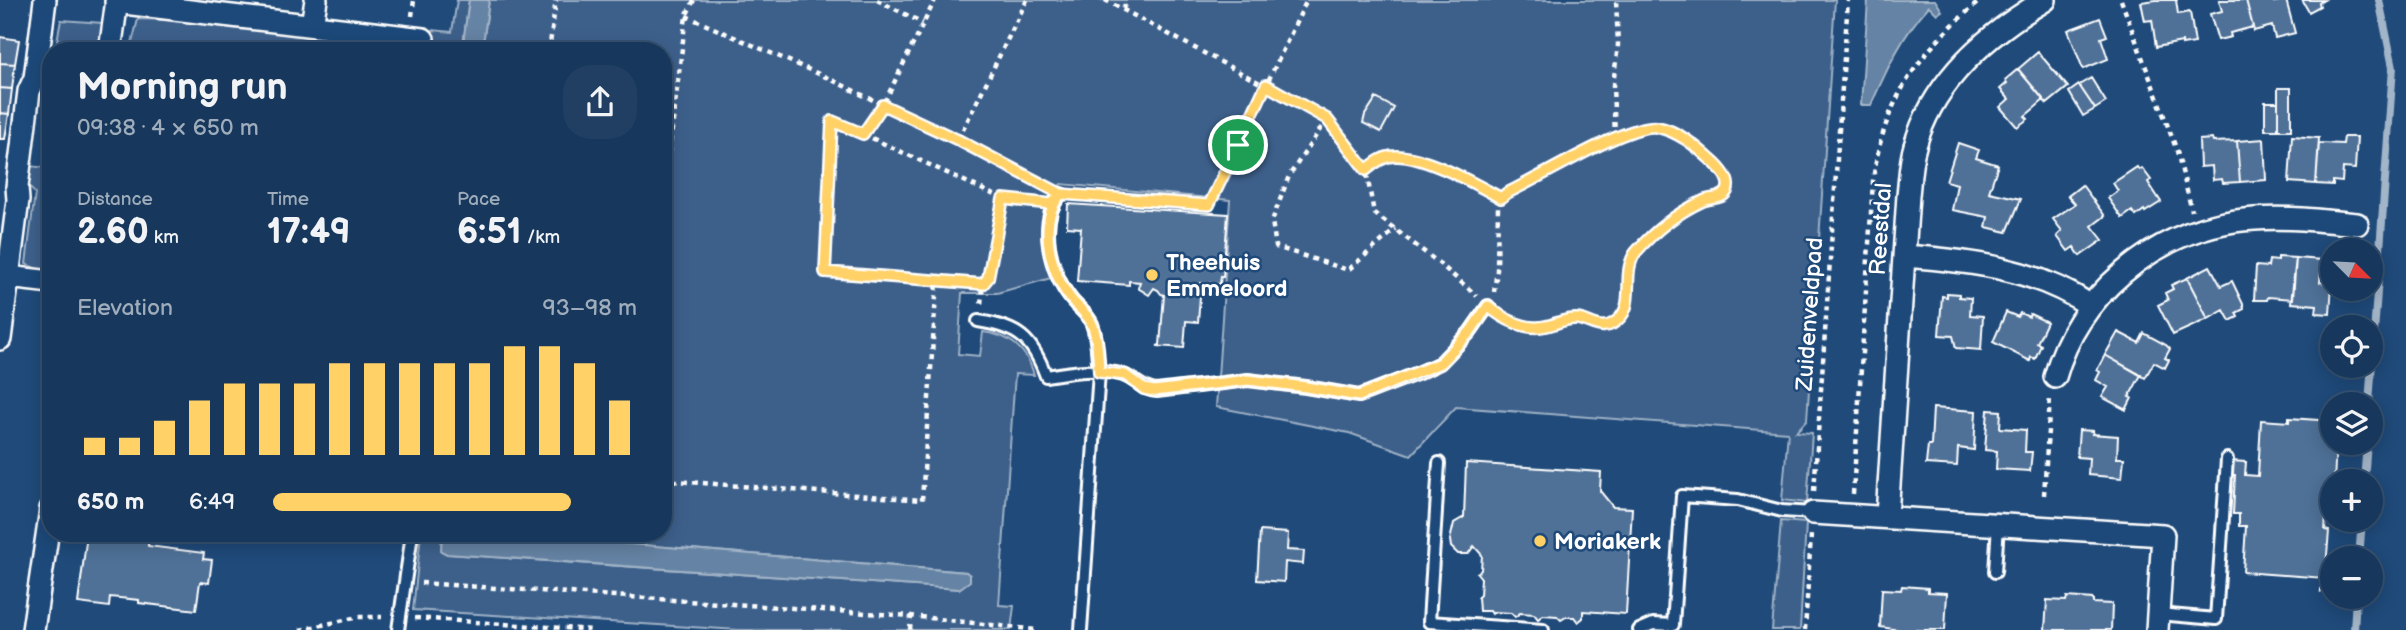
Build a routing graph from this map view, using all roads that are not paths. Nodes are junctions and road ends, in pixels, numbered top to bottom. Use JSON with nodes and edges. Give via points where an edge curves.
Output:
{"nodes":[{"id":1,"x":45,"y":0,"type":"edge"},
{"id":2,"x":316,"y":0,"type":"edge"},
{"id":3,"x":2045,"y":0,"type":"edge"},
{"id":4,"x":116,"y":1,"type":"edge"},
{"id":5,"x":313,"y":25,"type":"junction"},
{"id":6,"x":424,"y":39,"type":"dead end"},
{"id":7,"x":111,"y":42,"type":"edge"},
{"id":8,"x":1061,"y":194,"type":"road end"},
{"id":9,"x":2350,"y":216,"type":"dead end"},
{"id":10,"x":1905,"y":256,"type":"junction"},
{"id":11,"x":4,"y":278,"type":"edge"},
{"id":12,"x":42,"y":281,"type":"edge"},
{"id":13,"x":1488,"y":306,"type":"road end"},
{"id":14,"x":2091,"y":306,"type":"junction"},
{"id":15,"x":978,"y":321,"type":"dead end"},
{"id":16,"x":0,"y":339,"type":"edge"},
{"id":17,"x":1099,"y":372,"type":"junction"},
{"id":18,"x":2053,"y":386,"type":"road end"},
{"id":19,"x":2227,"y":458,"type":"dead end"},
{"id":20,"x":1439,"y":463,"type":"dead end"},
{"id":21,"x":1813,"y":513,"type":"joint"},
{"id":22,"x":1886,"y":516,"type":"junction"},
{"id":23,"x":1998,"y":523,"type":"junction"},
{"id":24,"x":46,"y":542,"type":"edge"},
{"id":25,"x":411,"y":542,"type":"edge"},
{"id":26,"x":1995,"y":572,"type":"dead end"},
{"id":27,"x":2157,"y":622,"type":"edge"},
{"id":28,"x":33,"y":630,"type":"edge"},
{"id":29,"x":398,"y":630,"type":"edge"},
{"id":30,"x":1081,"y":630,"type":"edge"},
{"id":31,"x":1543,"y":630,"type":"edge"},
{"id":32,"x":1639,"y":630,"type":"edge"}],
"edges":[{"from":1,"to":11,"type":"street"},
{"from":2,"to":5,"type":"street"},
{"from":3,"to":10,"type":"street","name":"Reestdal","via":[[1989,39],[1928,113],[1912,158]]},
{"from":4,"to":5,"type":"street"},
{"from":4,"to":7,"type":"street"},
{"from":5,"to":6,"type":"street"},
{"from":8,"to":17,"type":"lane","via":[[1052,204],[1049,239],[1054,267],[1063,287],[1092,322]]},
{"from":9,"to":14,"type":"street","via":[[2254,219],[2196,231],[2135,263]]},
{"from":10,"to":14,"type":"street","via":[[2009,269],[2057,286]]},
{"from":10,"to":22,"type":"street","name":"Reestdal"},
{"from":11,"to":12,"type":"street"},
{"from":11,"to":16,"type":"street"},
{"from":13,"to":17,"type":"lane","via":[[1440,363],[1359,396],[1248,380],[1154,391],[1125,375]]},
{"from":14,"to":18,"type":"street","via":[[2070,339]]},
{"from":15,"to":17,"type":"lane","via":[[1022,335],[1046,376]]},
{"from":17,"to":30,"type":"lane"},
{"from":19,"to":27,"type":"lane","via":[[2216,619]]},
{"from":20,"to":31,"type":"lane","via":[[1429,622]]},
{"from":21,"to":22,"type":"street"},
{"from":21,"to":32,"type":"lane","via":[[1682,496],[1673,625],[1653,624]]},
{"from":22,"to":23,"type":"street"},
{"from":23,"to":26,"type":"lane"},
{"from":23,"to":27,"type":"street","via":[[2163,534]]},
{"from":24,"to":28,"type":"street"},
{"from":25,"to":29,"type":"lane"}]}
